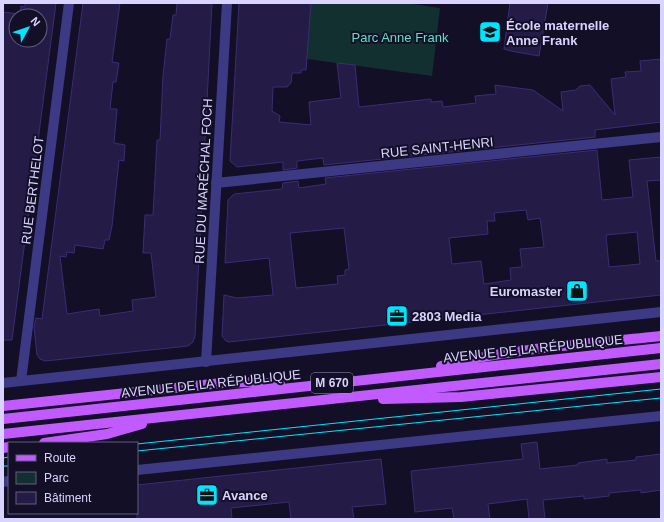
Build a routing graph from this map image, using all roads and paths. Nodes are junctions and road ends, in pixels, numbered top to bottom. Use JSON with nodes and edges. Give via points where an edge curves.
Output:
{"nodes":[{"id":1,"x":69,"y":3,"type":"edge"},
{"id":2,"x":227,"y":3,"type":"edge"},
{"id":3,"x":661,"y":137,"type":"edge"},
{"id":4,"x":216,"y":183,"type":"junction"},
{"id":5,"x":661,"y":312,"type":"edge"},
{"id":6,"x":661,"y":336,"type":"edge"},
{"id":7,"x":661,"y":348,"type":"edge"},
{"id":8,"x":206,"y":362,"type":"junction"},
{"id":9,"x":661,"y":364,"type":"edge"},
{"id":10,"x":408,"y":375,"type":"junction"},
{"id":11,"x":661,"y":377,"type":"edge"},
{"id":12,"x":21,"y":381,"type":"junction"},
{"id":13,"x":3,"y":383,"type":"edge"},
{"id":14,"x":306,"y":386,"type":"junction"},
{"id":15,"x":329,"y":399,"type":"junction"},
{"id":16,"x":3,"y":406,"type":"edge"},
{"id":17,"x":661,"y":416,"type":"edge"},
{"id":18,"x":158,"y":418,"type":"junction"},
{"id":19,"x":3,"y":419,"type":"edge"},
{"id":20,"x":3,"y":434,"type":"edge"},
{"id":21,"x":51,"y":442,"type":"edge"},
{"id":22,"x":138,"y":470,"type":"edge"}],
"edges":[{"from":1,"to":12,"type":"street","name":"RUE BERTHELOT"},
{"from":2,"to":4,"type":"street","name":"RUE DU MARÉCHAL FOCH"},
{"from":3,"to":4,"type":"street","name":"RUE SAINT-HENRI"},
{"from":4,"to":8,"type":"street","name":"RUE DU MARÉCHAL FOCH"},
{"from":5,"to":8,"type":"street","name":"AVENUE DE LA RÉPUBLIQUE"},
{"from":6,"to":10,"type":"main road","via":[[512,352]]},
{"from":7,"to":10,"type":"main road","name":"AVENUE DE LA RÉPUBLIQUE","number":"M 670"},
{"from":8,"to":12,"type":"street","name":"AVENUE DE LA RÉPUBLIQUE"},
{"from":9,"to":15,"type":"main road","number":"M 670"},
{"from":10,"to":14,"type":"main road","name":"AVENUE DE LA RÉPUBLIQUE","number":"M 670"},
{"from":11,"to":15,"type":"main road","via":[[461,397]]},
{"from":12,"to":13,"type":"street","name":"AVENUE DE LA RÉPUBLIQUE"},
{"from":14,"to":16,"type":"main road","via":[[222,383]]},
{"from":14,"to":19,"type":"main road","name":"AVENUE DE LA RÉPUBLIQUE","number":"M 670"},
{"from":15,"to":18,"type":"main road","number":"M 670"},
{"from":17,"to":22,"type":"street"},
{"from":18,"to":20,"type":"main road","number":"M 670"},
{"from":18,"to":21,"type":"main road","via":[[107,434]]}]}
